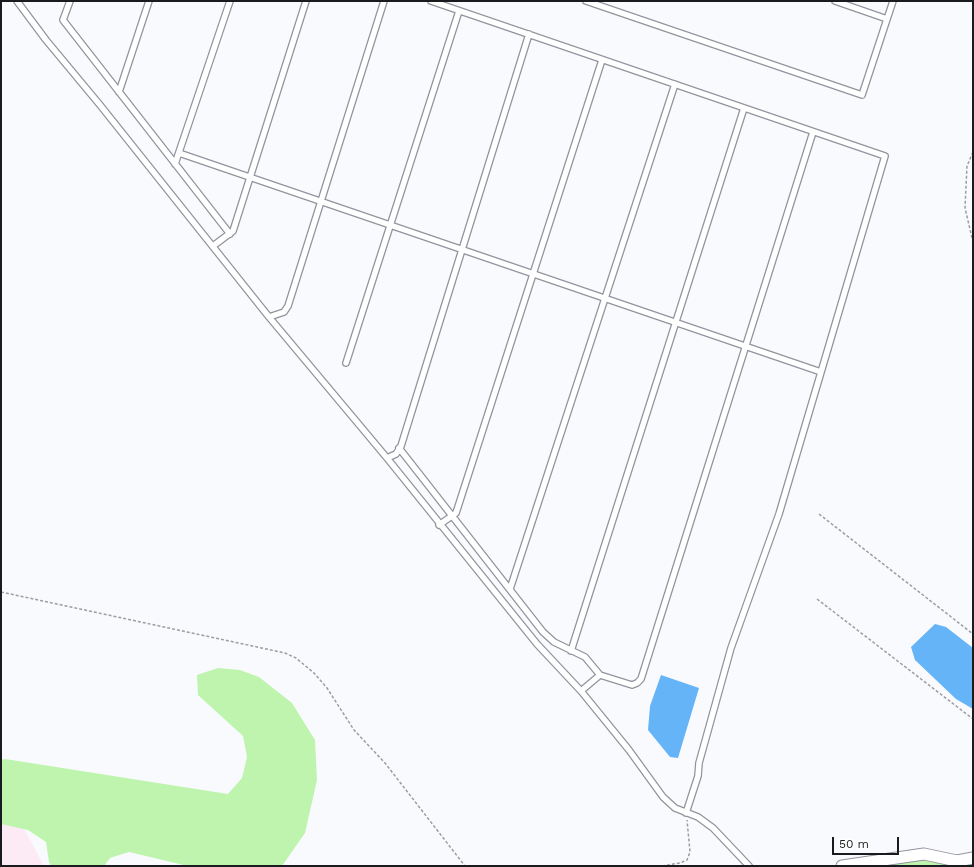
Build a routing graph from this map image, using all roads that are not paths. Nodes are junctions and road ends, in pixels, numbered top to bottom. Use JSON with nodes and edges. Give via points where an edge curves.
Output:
{"nodes":[{"id":1,"x":17,"y":1,"type":"edge"},
{"id":2,"x":70,"y":1,"type":"edge"},
{"id":3,"x":149,"y":1,"type":"edge"},
{"id":4,"x":230,"y":1,"type":"edge"},
{"id":5,"x":306,"y":1,"type":"edge"},
{"id":6,"x":384,"y":1,"type":"edge"},
{"id":7,"x":431,"y":1,"type":"edge"},
{"id":8,"x":586,"y":1,"type":"edge"},
{"id":9,"x":835,"y":1,"type":"edge"},
{"id":10,"x":892,"y":1,"type":"edge"},
{"id":11,"x":459,"y":11,"type":"junction"},
{"id":12,"x":887,"y":19,"type":"junction"},
{"id":13,"x":529,"y":34,"type":"junction"},
{"id":14,"x":602,"y":60,"type":"junction"},
{"id":15,"x":675,"y":84,"type":"junction"},
{"id":16,"x":119,"y":92,"type":"junction"},
{"id":17,"x":744,"y":108,"type":"junction"},
{"id":18,"x":813,"y":132,"type":"junction"},
{"id":19,"x":178,"y":153,"type":"junction"},
{"id":20,"x":175,"y":164,"type":"junction"},
{"id":21,"x":250,"y":177,"type":"junction"},
{"id":22,"x":321,"y":201,"type":"junction"},
{"id":23,"x":391,"y":225,"type":"junction"},
{"id":24,"x":230,"y":234,"type":"junction"},
{"id":25,"x":213,"y":246,"type":"junction"},
{"id":26,"x":462,"y":250,"type":"junction"},
{"id":27,"x":533,"y":274,"type":"junction"},
{"id":28,"x":605,"y":298,"type":"junction"},
{"id":29,"x":269,"y":317,"type":"junction"},
{"id":30,"x":676,"y":322,"type":"junction"},
{"id":31,"x":745,"y":346,"type":"junction"},
{"id":32,"x":346,"y":363,"type":"dead end"},
{"id":33,"x":821,"y":372,"type":"junction"},
{"id":34,"x":399,"y":448,"type":"junction"},
{"id":35,"x":387,"y":458,"type":"junction"},
{"id":36,"x":452,"y":516,"type":"junction"},
{"id":37,"x":440,"y":525,"type":"junction"},
{"id":38,"x":510,"y":589,"type":"junction"},
{"id":39,"x":571,"y":651,"type":"junction"},
{"id":40,"x":600,"y":675,"type":"junction"},
{"id":41,"x":580,"y":691,"type":"junction"},
{"id":42,"x":686,"y":813,"type":"junction"},
{"id":43,"x":973,"y":858,"type":"edge"},
{"id":44,"x":749,"y":866,"type":"edge"},
{"id":45,"x":842,"y":866,"type":"edge"}],
"edges":[{"from":1,"to":25,"type":"lane"},
{"from":2,"to":16,"type":"lane","via":[[63,20]]},
{"from":3,"to":16,"type":"lane"},
{"from":4,"to":19,"type":"lane"},
{"from":5,"to":21,"type":"lane"},
{"from":6,"to":22,"type":"lane"},
{"from":7,"to":11,"type":"lane"},
{"from":8,"to":12,"type":"lane","via":[[862,95]]},
{"from":9,"to":12,"type":"lane"},
{"from":10,"to":12,"type":"lane"},
{"from":11,"to":13,"type":"lane"},
{"from":11,"to":23,"type":"lane"},
{"from":13,"to":14,"type":"lane"},
{"from":13,"to":26,"type":"lane"},
{"from":14,"to":15,"type":"lane"},
{"from":14,"to":27,"type":"lane"},
{"from":15,"to":17,"type":"lane"},
{"from":15,"to":28,"type":"lane"},
{"from":16,"to":20,"type":"lane"},
{"from":17,"to":18,"type":"lane"},
{"from":17,"to":30,"type":"lane"},
{"from":18,"to":31,"type":"lane"},
{"from":18,"to":33,"type":"lane","via":[[885,156]]},
{"from":19,"to":20,"type":"lane"},
{"from":19,"to":21,"type":"lane"},
{"from":20,"to":24,"type":"lane"},
{"from":21,"to":22,"type":"lane"},
{"from":21,"to":24,"type":"lane"},
{"from":22,"to":23,"type":"lane"},
{"from":22,"to":29,"type":"lane","via":[[288,306],[284,312]]},
{"from":23,"to":26,"type":"lane"},
{"from":23,"to":32,"type":"lane"},
{"from":24,"to":25,"type":"lane"},
{"from":25,"to":29,"type":"lane"},
{"from":26,"to":27,"type":"lane"},
{"from":26,"to":34,"type":"lane"},
{"from":27,"to":28,"type":"lane"},
{"from":27,"to":36,"type":"lane","via":[[456,513]]},
{"from":28,"to":30,"type":"lane"},
{"from":28,"to":38,"type":"lane"},
{"from":29,"to":35,"type":"lane"},
{"from":30,"to":31,"type":"lane"},
{"from":30,"to":39,"type":"lane"},
{"from":31,"to":33,"type":"lane"},
{"from":31,"to":40,"type":"lane","via":[[641,679],[632,685]]},
{"from":33,"to":42,"type":"lane","via":[[779,514],[731,648]]},
{"from":34,"to":35,"type":"lane","via":[[396,454]]},
{"from":34,"to":36,"type":"lane"},
{"from":35,"to":37,"type":"lane"},
{"from":36,"to":37,"type":"lane"},
{"from":36,"to":38,"type":"lane"},
{"from":37,"to":41,"type":"lane","via":[[537,644]]},
{"from":38,"to":39,"type":"lane","via":[[543,632],[554,642]]},
{"from":39,"to":40,"type":"lane","via":[[585,657]]},
{"from":40,"to":41,"type":"lane"},
{"from":41,"to":42,"type":"lane","via":[[629,750],[663,797],[675,808]]},
{"from":42,"to":44,"type":"lane","via":[[698,817],[713,828]]},
{"from":43,"to":45,"type":"street","via":[[957,861],[924,854]]}]}
